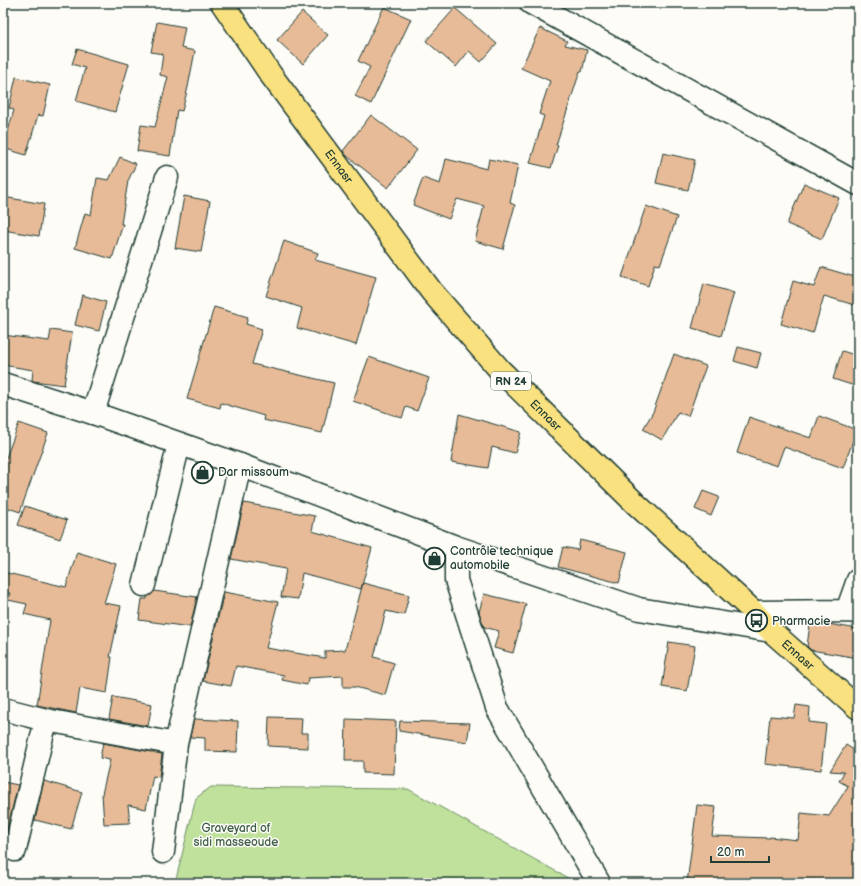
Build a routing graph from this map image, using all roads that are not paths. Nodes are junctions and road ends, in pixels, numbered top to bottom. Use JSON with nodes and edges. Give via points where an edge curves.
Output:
{"nodes":[{"id":1,"x":222,"y":3,"type":"edge"},
{"id":2,"x":532,"y":3,"type":"edge"},
{"id":3,"x":167,"y":177,"type":"dead end"},
{"id":4,"x":858,"y":184,"type":"edge"},
{"id":5,"x":3,"y":384,"type":"edge"},
{"id":6,"x":93,"y":413,"type":"junction"},
{"id":7,"x":179,"y":444,"type":"junction"},
{"id":8,"x":240,"y":465,"type":"junction"},
{"id":9,"x":456,"y":547,"type":"junction"},
{"id":10,"x":858,"y":580,"type":"edge"},
{"id":11,"x":144,"y":585,"type":"dead end"},
{"id":12,"x":853,"y":611,"type":"edge"},
{"id":13,"x":754,"y":612,"type":"junction"},
{"id":14,"x":771,"y":631,"type":"junction"},
{"id":15,"x":858,"y":708,"type":"edge"},
{"id":16,"x":3,"y":710,"type":"edge"},
{"id":17,"x":46,"y":720,"type":"junction"},
{"id":18,"x":176,"y":744,"type":"junction"},
{"id":19,"x":15,"y":850,"type":"dead end"},
{"id":20,"x":163,"y":852,"type":"dead end"},
{"id":21,"x":599,"y":883,"type":"edge"}],
"edges":[{"from":1,"to":13,"type":"main road","name":"Ennasr","number":"RN 24","via":[[271,75],[432,292],[500,370],[636,504]]},
{"from":2,"to":4,"type":"street"},
{"from":3,"to":6,"type":"street"},
{"from":5,"to":6,"type":"street"},
{"from":6,"to":7,"type":"street"},
{"from":7,"to":8,"type":"street"},
{"from":7,"to":11,"type":"street"},
{"from":8,"to":9,"type":"street"},
{"from":8,"to":18,"type":"street"},
{"from":9,"to":14,"type":"street","via":[[639,609]]},
{"from":9,"to":21,"type":"street","via":[[456,580],[497,708]]},
{"from":10,"to":12,"type":"street"},
{"from":12,"to":13,"type":"street"},
{"from":13,"to":14,"type":"main road","name":"Ennasr","number":"RN 24"},
{"from":14,"to":15,"type":"main road","name":"Ennasr","number":"RN 24"},
{"from":16,"to":17,"type":"street"},
{"from":17,"to":18,"type":"street"},
{"from":17,"to":19,"type":"street"},
{"from":18,"to":20,"type":"street"}]}
